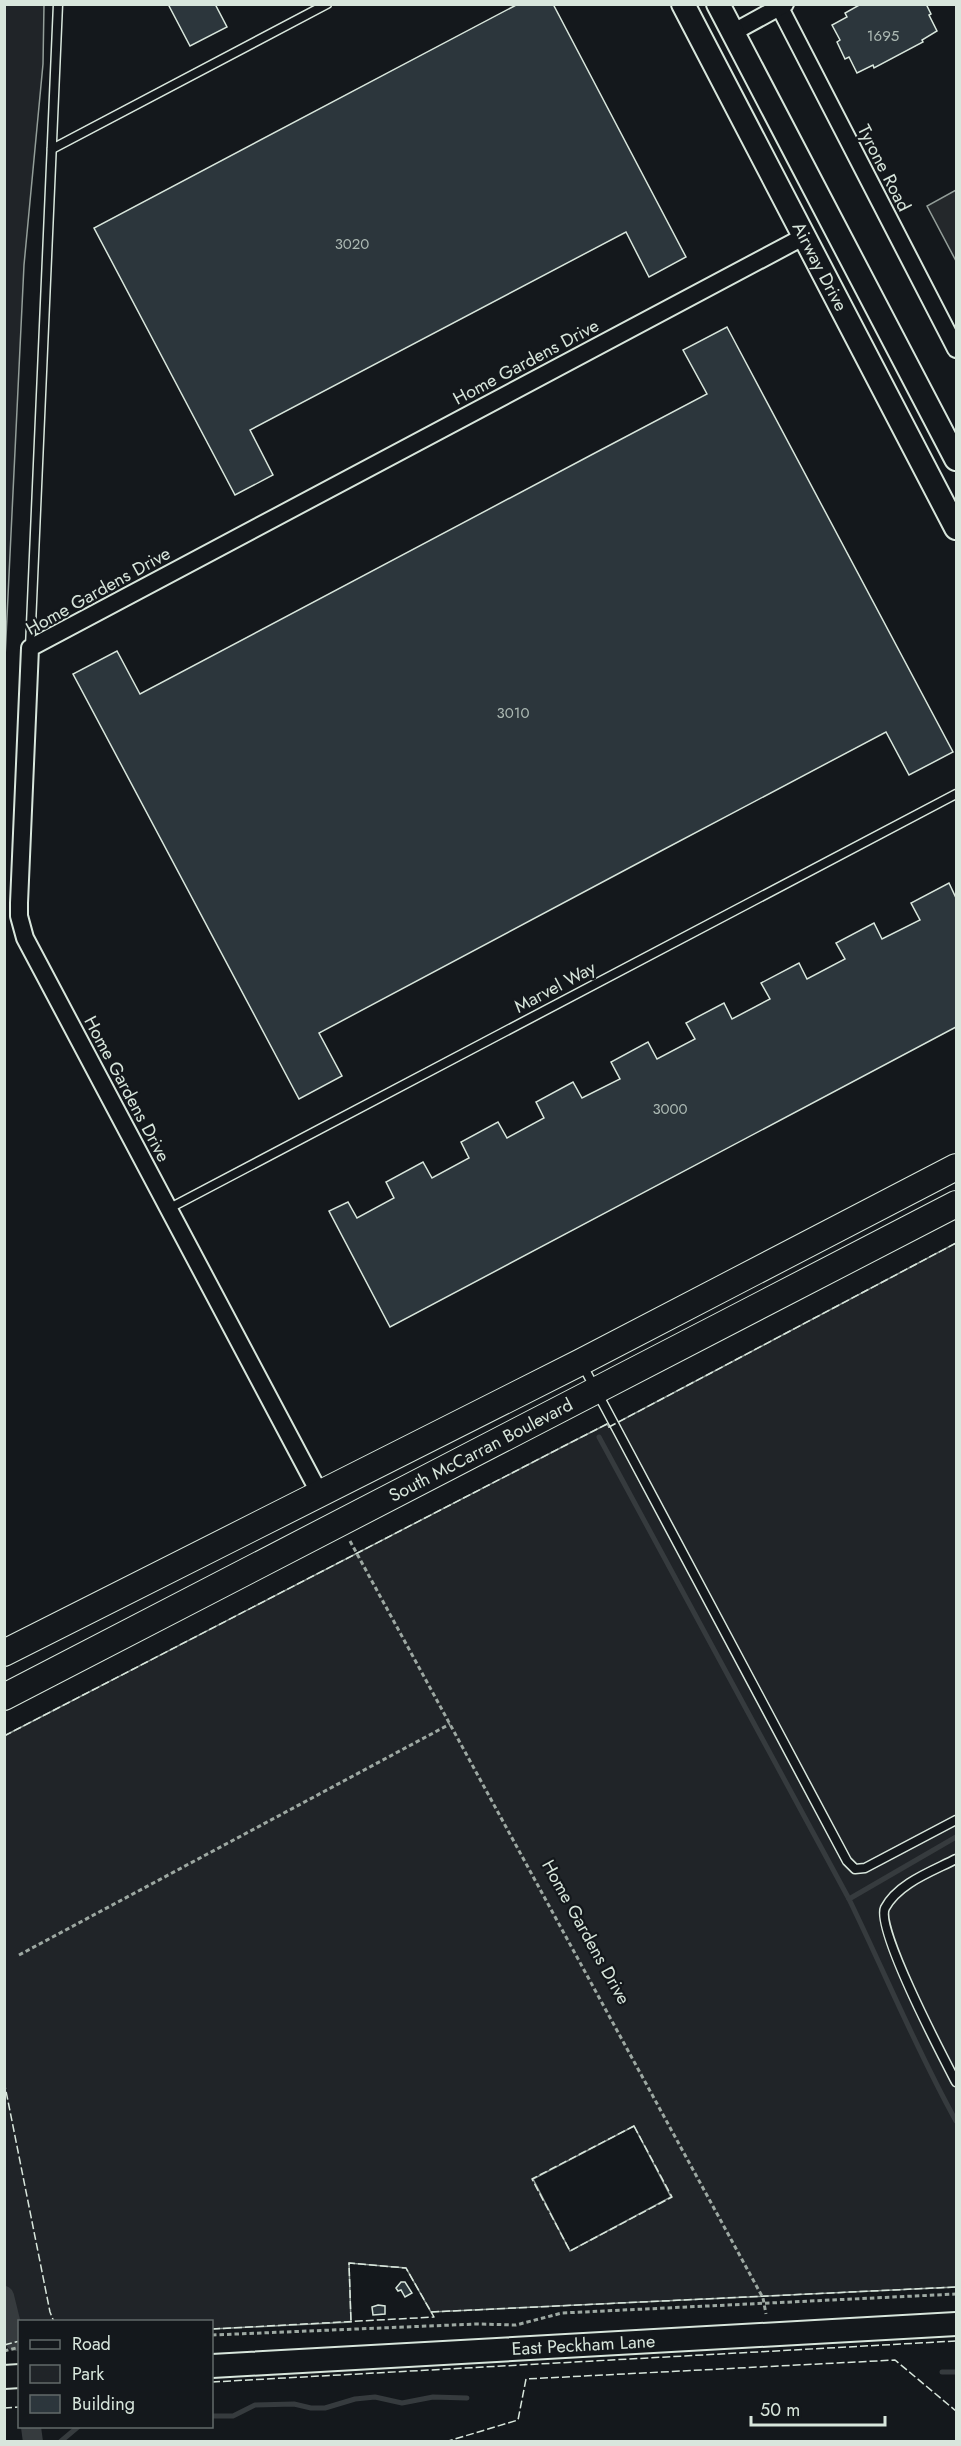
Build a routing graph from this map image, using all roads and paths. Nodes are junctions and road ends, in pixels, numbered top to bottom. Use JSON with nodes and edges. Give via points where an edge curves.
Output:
{"nodes":[{"id":1,"x":58,"y":4,"type":"edge"},
{"id":2,"x":327,"y":4,"type":"edge"},
{"id":3,"x":683,"y":4,"type":"edge"},
{"id":4,"x":698,"y":4,"type":"edge"},
{"id":5,"x":718,"y":4,"type":"edge"},
{"id":6,"x":781,"y":6,"type":"edge"},
{"id":7,"x":732,"y":33,"type":"junction"},
{"id":8,"x":52,"y":149,"type":"junction"},
{"id":9,"x":805,"y":236,"type":"junction"},
{"id":10,"x":957,"y":349,"type":"edge"},
{"id":11,"x":957,"y":459,"type":"edge"},
{"id":12,"x":957,"y":528,"type":"edge"},
{"id":13,"x":30,"y":648,"type":"junction"},
{"id":14,"x":957,"y":794,"type":"edge"},
{"id":15,"x":957,"y":1167,"type":"edge"},
{"id":16,"x":957,"y":1204,"type":"edge"},
{"id":17,"x":168,"y":1209,"type":"junction"},
{"id":18,"x":579,"y":1359,"type":"junction"},
{"id":19,"x":596,"y":1389,"type":"junction"},
{"id":20,"x":320,"y":1494,"type":"junction"},
{"id":21,"x":356,"y":1554,"type":"dead end"},
{"id":22,"x":4,"y":1653,"type":"edge"},
{"id":23,"x":44,"y":1677,"type":"junction"},
{"id":24,"x":4,"y":1697,"type":"edge"},
{"id":25,"x":450,"y":1724,"type":"junction"},
{"id":26,"x":957,"y":1820,"type":"edge"},
{"id":27,"x":957,"y":1859,"type":"edge"},
{"id":28,"x":19,"y":1955,"type":"dead end"},
{"id":29,"x":957,"y":2082,"type":"edge"},
{"id":30,"x":957,"y":2294,"type":"edge"},
{"id":31,"x":764,"y":2304,"type":"junction"},
{"id":32,"x":957,"y":2324,"type":"edge"},
{"id":33,"x":770,"y":2334,"type":"junction"},
{"id":34,"x":213,"y":2335,"type":"edge"},
{"id":35,"x":213,"y":2366,"type":"edge"}],
"edges":[{"from":1,"to":8,"type":"lane"},
{"from":2,"to":8,"type":"lane"},
{"from":3,"to":9,"type":"main road","name":"Airway Drive"},
{"from":4,"to":7,"type":"main road","via":[[715,28]]},
{"from":5,"to":7,"type":"main road","name":"Airway Drive"},
{"from":6,"to":7,"type":"street"},
{"from":6,"to":10,"type":"street","name":"Tyrone Road"},
{"from":7,"to":9,"type":"main road","via":[[729,56],[787,174]]},
{"from":7,"to":11,"type":"main road","name":"Airway Drive"},
{"from":8,"to":13,"type":"lane"},
{"from":9,"to":12,"type":"main road","name":"Airway Drive"},
{"from":9,"to":13,"type":"street","name":"Home Gardens Drive"},
{"from":13,"to":17,"type":"street","name":"Home Gardens Drive","via":[[19,903],[22,928]]},
{"from":14,"to":17,"type":"lane","name":"Marvel Way"},
{"from":15,"to":18,"type":"main road","name":"South McCarran Boulevard"},
{"from":16,"to":19,"type":"main road","name":"South McCarran Boulevard"},
{"from":17,"to":20,"type":"street","name":"Home Gardens Drive"},
{"from":18,"to":19,"type":"lane"},
{"from":18,"to":20,"type":"main road","name":"South McCarran Boulevard"},
{"from":19,"to":23,"type":"main road","name":"South McCarran Boulevard"},
{"from":19,"to":26,"type":"lane","via":[[847,1861],[855,1869],[865,1868]]},
{"from":20,"to":22,"type":"main road","name":"South McCarran Boulevard"},
{"from":20,"to":23,"type":"main road","via":[[312,1512],[296,1528],[130,1614],[85,1643]]},
{"from":21,"to":25,"type":"path","name":"Home Gardens Drive"},
{"from":23,"to":24,"type":"main road","name":"South McCarran Boulevard"},
{"from":25,"to":28,"type":"path"},
{"from":25,"to":31,"type":"path","name":"Home Gardens Drive"},
{"from":27,"to":29,"type":"lane","via":[[911,1883],[883,1911],[885,1927],[915,1999]]},
{"from":30,"to":31,"type":"path"},
{"from":31,"to":33,"type":"path","name":"Home Gardens Drive"},
{"from":31,"to":34,"type":"path","via":[[562,2313],[511,2326],[477,2324]]},
{"from":32,"to":33,"type":"main road","name":"East Peckham Lane"},
{"from":33,"to":35,"type":"main road","name":"East Peckham Lane"}]}
